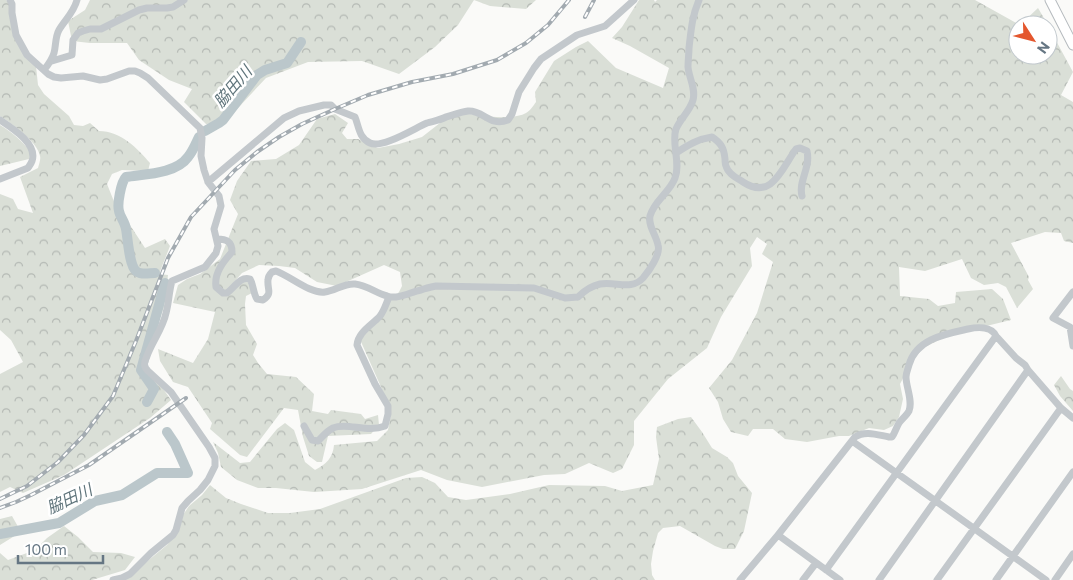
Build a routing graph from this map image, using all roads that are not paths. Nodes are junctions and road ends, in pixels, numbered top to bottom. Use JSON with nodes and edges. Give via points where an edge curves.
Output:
{"nodes":[{"id":1,"x":10,"y":0,"type":"edge"},
{"id":2,"x":77,"y":0,"type":"edge"},
{"id":3,"x":184,"y":0,"type":"edge"},
{"id":4,"x":634,"y":0,"type":"edge"},
{"id":5,"x":699,"y":0,"type":"edge"},
{"id":6,"x":1050,"y":0,"type":"edge"},
{"id":7,"x":1073,"y":45,"type":"edge"},
{"id":8,"x":52,"y":60,"type":"junction"},
{"id":9,"x":44,"y":70,"type":"junction"},
{"id":10,"x":0,"y":120,"type":"edge"},
{"id":11,"x":676,"y":153,"type":"junction"},
{"id":12,"x":0,"y":179,"type":"edge"},
{"id":13,"x":208,"y":182,"type":"junction"},
{"id":14,"x":802,"y":196,"type":"dead end"},
{"id":15,"x":217,"y":239,"type":"junction"},
{"id":16,"x":1073,"y":292,"type":"edge"},
{"id":17,"x":389,"y":297,"type":"junction"},
{"id":18,"x":996,"y":336,"type":"junction"},
{"id":19,"x":1073,"y":346,"type":"edge"},
{"id":20,"x":1028,"y":370,"type":"junction"},
{"id":21,"x":1061,"y":408,"type":"junction"},
{"id":22,"x":1073,"y":418,"type":"edge"},
{"id":23,"x":304,"y":426,"type":"dead end"},
{"id":24,"x":852,"y":441,"type":"junction"},
{"id":25,"x":1073,"y":472,"type":"edge"},
{"id":26,"x":896,"y":473,"type":"junction"},
{"id":27,"x":935,"y":501,"type":"junction"},
{"id":28,"x":974,"y":529,"type":"junction"},
{"id":29,"x":778,"y":535,"type":"junction"},
{"id":30,"x":1073,"y":554,"type":"edge"},
{"id":31,"x":1013,"y":557,"type":"junction"},
{"id":32,"x":816,"y":563,"type":"junction"},
{"id":33,"x":826,"y":570,"type":"junction"},
{"id":34,"x":113,"y":580,"type":"edge"},
{"id":35,"x":740,"y":580,"type":"edge"},
{"id":36,"x":803,"y":580,"type":"edge"},
{"id":37,"x":840,"y":580,"type":"edge"},
{"id":38,"x":879,"y":580,"type":"edge"},
{"id":39,"x":937,"y":580,"type":"edge"},
{"id":40,"x":996,"y":580,"type":"edge"},
{"id":41,"x":1046,"y":580,"type":"edge"},
{"id":42,"x":1054,"y":580,"type":"edge"}],
"edges":[{"from":1,"to":9,"type":"street","via":[[16,35],[27,55]]},
{"from":2,"to":8,"type":"street","via":[[57,34]]},
{"from":3,"to":8,"type":"street","via":[[173,7],[139,10],[101,29],[83,30],[73,40],[72,55]]},
{"from":4,"to":13,"type":"street","via":[[605,26],[577,35],[541,60],[519,92],[512,114],[502,123],[471,111],[456,113],[391,141],[371,144],[360,133],[355,117],[331,105],[324,105],[284,118]]},
{"from":5,"to":11,"type":"street","via":[[692,22],[688,64],[694,98],[676,128]]},
{"from":6,"to":7,"type":"main road"},
{"from":8,"to":9,"type":"street"},
{"from":9,"to":13,"type":"street","via":[[61,78],[83,76],[107,80],[135,71],[148,78],[200,128],[201,156]]},
{"from":10,"to":12,"type":"street","via":[[20,134],[32,151],[28,168]]},
{"from":11,"to":14,"type":"street","via":[[691,143],[712,137],[723,146],[725,166],[729,172],[750,187],[759,189],[776,179],[796,149],[800,148],[808,155],[800,190]]},
{"from":11,"to":17,"type":"street","via":[[676,177],[650,218],[659,251],[635,284],[601,284],[585,290],[578,297],[565,298],[534,288],[436,286],[400,297]]},
{"from":13,"to":15,"type":"street","via":[[219,196],[221,206],[214,229]]},
{"from":15,"to":17,"type":"street","via":[[227,240],[232,247],[215,280],[216,287],[223,293],[246,278],[250,279],[257,299],[263,300],[270,292],[268,279],[276,271],[322,292],[353,284]]},
{"from":15,"to":34,"type":"street","via":[[216,254],[205,267],[172,281],[167,312],[144,364],[171,392],[209,447],[215,466],[208,480],[182,508],[173,535],[130,574]]},
{"from":16,"to":19,"type":"street","via":[[1053,318],[1070,327]]},
{"from":17,"to":23,"type":"street","via":[[383,312],[357,340],[388,406],[385,426],[373,429],[338,426],[318,441],[312,440]]},
{"from":18,"to":20,"type":"street","via":[[1026,364]]},
{"from":18,"to":24,"type":"street","via":[[989,329],[977,327],[949,333],[923,345],[910,361],[906,376],[909,410],[892,437],[867,433],[859,434]]},
{"from":18,"to":26,"type":"street"},
{"from":20,"to":21,"type":"street"},
{"from":20,"to":27,"type":"street"},
{"from":21,"to":22,"type":"street"},
{"from":21,"to":28,"type":"street"},
{"from":24,"to":26,"type":"street"},
{"from":24,"to":29,"type":"street"},
{"from":25,"to":31,"type":"street"},
{"from":26,"to":27,"type":"street"},
{"from":26,"to":33,"type":"street"},
{"from":27,"to":28,"type":"street"},
{"from":27,"to":38,"type":"street"},
{"from":28,"to":31,"type":"street"},
{"from":28,"to":39,"type":"street"},
{"from":29,"to":32,"type":"street"},
{"from":29,"to":35,"type":"street"},
{"from":30,"to":42,"type":"street"},
{"from":31,"to":40,"type":"street"},
{"from":31,"to":41,"type":"street"},
{"from":32,"to":33,"type":"street"},
{"from":32,"to":36,"type":"street"},
{"from":33,"to":37,"type":"street"}]}
